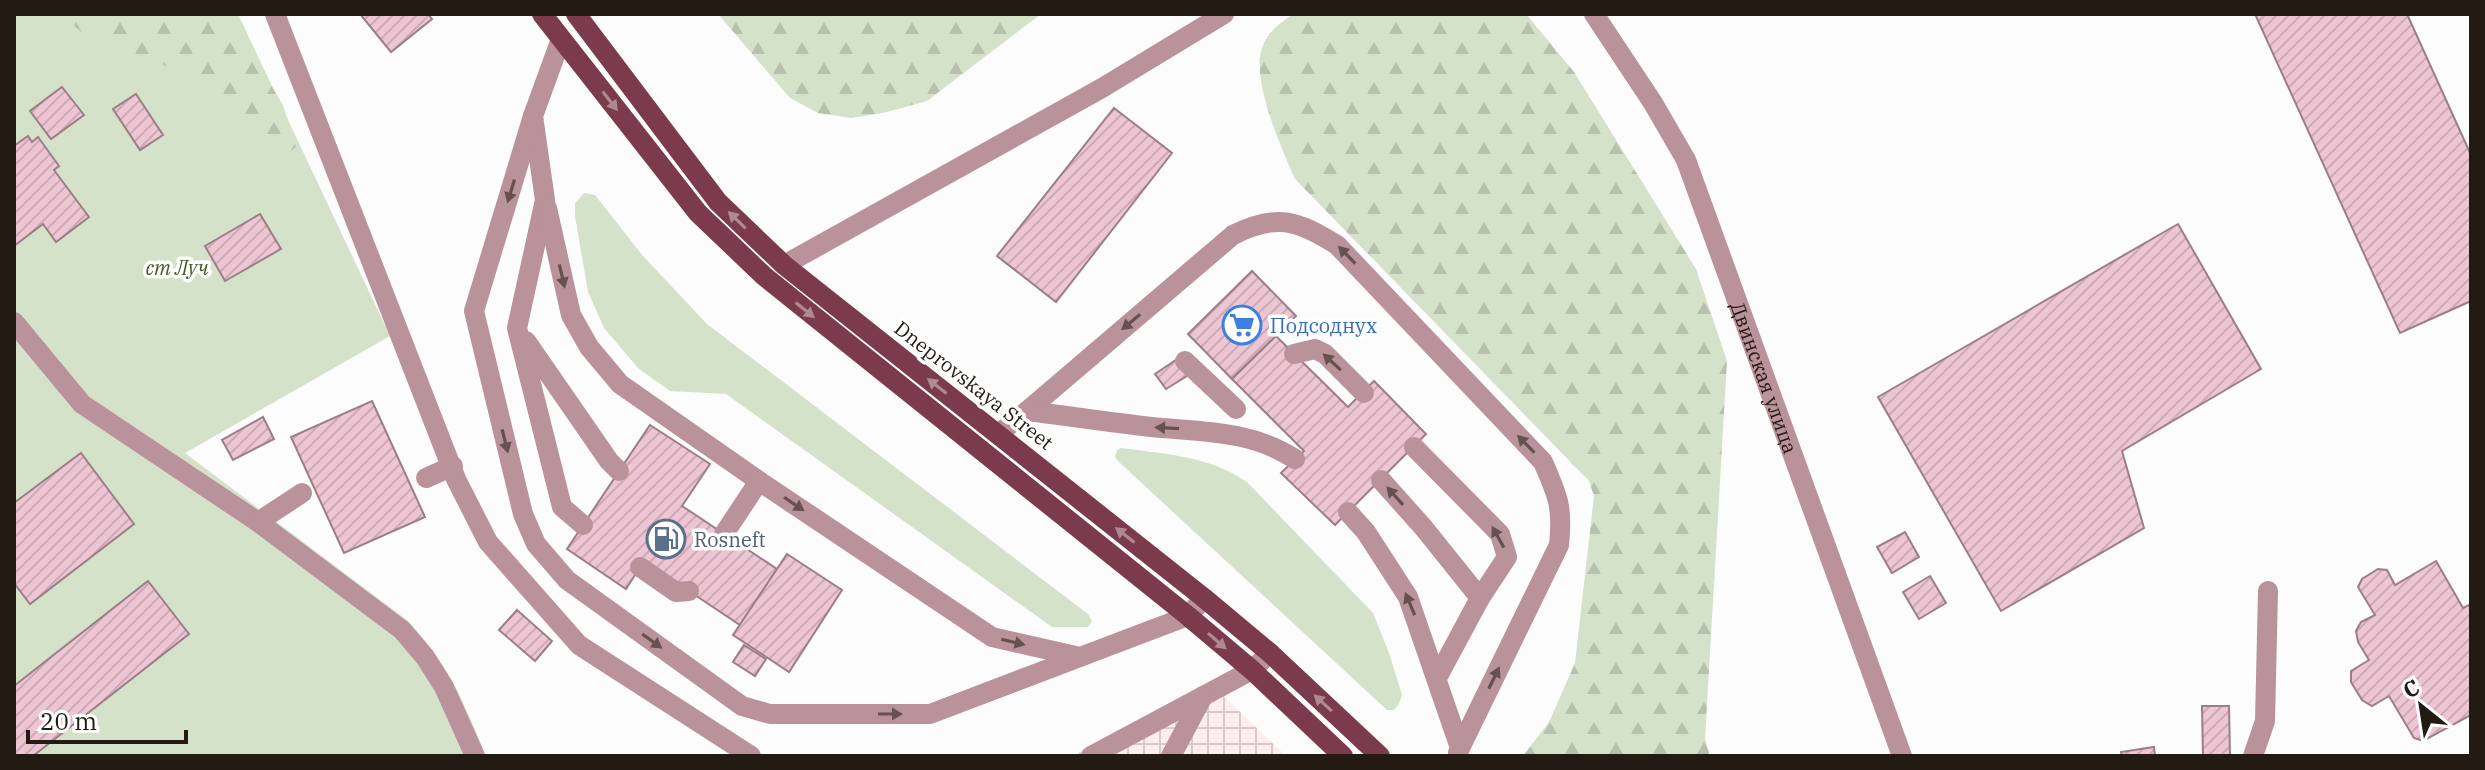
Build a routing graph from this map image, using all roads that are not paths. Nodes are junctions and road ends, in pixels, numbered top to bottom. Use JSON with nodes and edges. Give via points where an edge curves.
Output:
{"nodes":[{"id":1,"x":275,"y":14,"type":"edge"},
{"id":2,"x":542,"y":14,"type":"edge"},
{"id":3,"x":576,"y":14,"type":"edge"},
{"id":4,"x":1224,"y":14,"type":"edge"},
{"id":5,"x":1594,"y":14,"type":"edge"},
{"id":6,"x":561,"y":39,"type":"junction"},
{"id":7,"x":533,"y":116,"type":"junction"},
{"id":8,"x":545,"y":200,"type":"junction"},
{"id":9,"x":784,"y":265,"type":"junction"},
{"id":10,"x":14,"y":322,"type":"edge"},
{"id":11,"x":517,"y":328,"type":"junction"},
{"id":12,"x":1294,"y":354,"type":"dead end"},
{"id":13,"x":1185,"y":361,"type":"dead end"},
{"id":14,"x":1364,"y":393,"type":"dead end"},
{"id":15,"x":1027,"y":411,"type":"junction"},
{"id":16,"x":1215,"y":431,"type":"junction"},
{"id":17,"x":998,"y":434,"type":"junction"},
{"id":18,"x":1414,"y":447,"type":"dead end"},
{"id":19,"x":1295,"y":459,"type":"dead end"},
{"id":20,"x":453,"y":466,"type":"junction"},
{"id":21,"x":619,"y":471,"type":"dead end"},
{"id":22,"x":426,"y":478,"type":"dead end"},
{"id":23,"x":1381,"y":480,"type":"dead end"},
{"id":24,"x":759,"y":481,"type":"junction"},
{"id":25,"x":302,"y":493,"type":"dead end"},
{"id":26,"x":1348,"y":512,"type":"dead end"},
{"id":27,"x":258,"y":522,"type":"junction"},
{"id":28,"x":583,"y":525,"type":"dead end"},
{"id":29,"x":724,"y":534,"type":"dead end"},
{"id":30,"x":640,"y":567,"type":"dead end"},
{"id":31,"x":689,"y":591,"type":"dead end"},
{"id":32,"x":2268,"y":591,"type":"dead end"},
{"id":33,"x":1204,"y":598,"type":"junction"},
{"id":34,"x":1480,"y":598,"type":"junction"},
{"id":35,"x":1188,"y":616,"type":"junction"},
{"id":36,"x":1270,"y":653,"type":"junction"},
{"id":37,"x":1080,"y":657,"type":"junction"},
{"id":38,"x":1252,"y":670,"type":"junction"},
{"id":39,"x":1437,"y":678,"type":"junction"},
{"id":40,"x":1203,"y":696,"type":"junction"},
{"id":41,"x":1458,"y":752,"type":"edge"},
{"id":42,"x":475,"y":756,"type":"edge"},
{"id":43,"x":751,"y":756,"type":"edge"},
{"id":44,"x":1091,"y":756,"type":"edge"},
{"id":45,"x":1171,"y":756,"type":"edge"},
{"id":46,"x":1343,"y":756,"type":"edge"},
{"id":47,"x":1380,"y":756,"type":"edge"},
{"id":48,"x":1902,"y":756,"type":"edge"},
{"id":49,"x":2253,"y":756,"type":"edge"}],
"edges":[{"from":1,"to":20,"type":"lane"},
{"from":2,"to":6,"type":"main road"},
{"from":9,"to":3,"type":"main road","name":"Dneprovskaya Street","one_way":true,"via":[[718,202]]},
{"from":4,"to":9,"type":"lane"},
{"from":5,"to":48,"type":"lane","name":"Двинская улица","via":[[1686,160]]},
{"from":6,"to":7,"type":"lane"},
{"from":6,"to":35,"type":"main road","one_way":true,"via":[[698,213],[764,276]]},
{"from":7,"to":8,"type":"lane"},
{"from":7,"to":37,"type":"lane","one_way":true,"via":[[474,311],[523,514],[536,544],[567,580],[742,706],[770,714],[930,714]]},
{"from":8,"to":11,"type":"lane"},
{"from":8,"to":24,"type":"lane","one_way":true,"via":[[571,315],[589,347],[620,384]]},
{"from":17,"to":9,"type":"main road","name":"Dneprovskaya Street","one_way":true},
{"from":10,"to":27,"type":"lane","via":[[82,404]]},
{"from":11,"to":21,"type":"lane"},
{"from":11,"to":28,"type":"lane","via":[[562,507]]},
{"from":14,"to":12,"type":"lane","one_way":true,"via":[[1325,354],[1315,349]]},
{"from":13,"to":16,"type":"lane","via":[[1246,402]]},
{"from":16,"to":15,"type":"lane","one_way":true},
{"from":15,"to":17,"type":"lane"},
{"from":41,"to":15,"type":"lane","one_way":true,"via":[[1559,545],[1558,496],[1543,462],[1337,245],[1310,228],[1284,222],[1258,223],[1233,235]]},
{"from":16,"to":19,"type":"lane"},
{"from":33,"to":17,"type":"main road","name":"Dneprovskaya Street","one_way":true},
{"from":34,"to":18,"type":"lane","one_way":true,"via":[[1507,557],[1500,534]]},
{"from":20,"to":22,"type":"lane"},
{"from":20,"to":43,"type":"lane","via":[[488,542],[579,645]]},
{"from":34,"to":23,"type":"lane","one_way":true},
{"from":24,"to":29,"type":"lane"},
{"from":24,"to":37,"type":"lane","one_way":true,"via":[[992,637]]},
{"from":25,"to":27,"type":"lane"},
{"from":39,"to":26,"type":"lane","one_way":true,"via":[[1408,597]]},
{"from":27,"to":42,"type":"lane","via":[[402,630],[444,687]]},
{"from":30,"to":31,"type":"lane","via":[[676,592]]},
{"from":32,"to":49,"type":"lane","via":[[2265,721]]},
{"from":33,"to":35,"type":"lane"},
{"from":33,"to":36,"type":"main road","name":"Dneprovskaya Street"},
{"from":34,"to":39,"type":"lane"},
{"from":35,"to":37,"type":"lane"},
{"from":35,"to":38,"type":"main road","one_way":true},
{"from":36,"to":38,"type":"lane"},
{"from":47,"to":36,"type":"main road","name":"Dneprovskaya Street","one_way":true},
{"from":38,"to":40,"type":"lane"},
{"from":38,"to":46,"type":"main road"},
{"from":39,"to":41,"type":"lane"},
{"from":40,"to":44,"type":"lane"},
{"from":40,"to":45,"type":"lane"}]}
